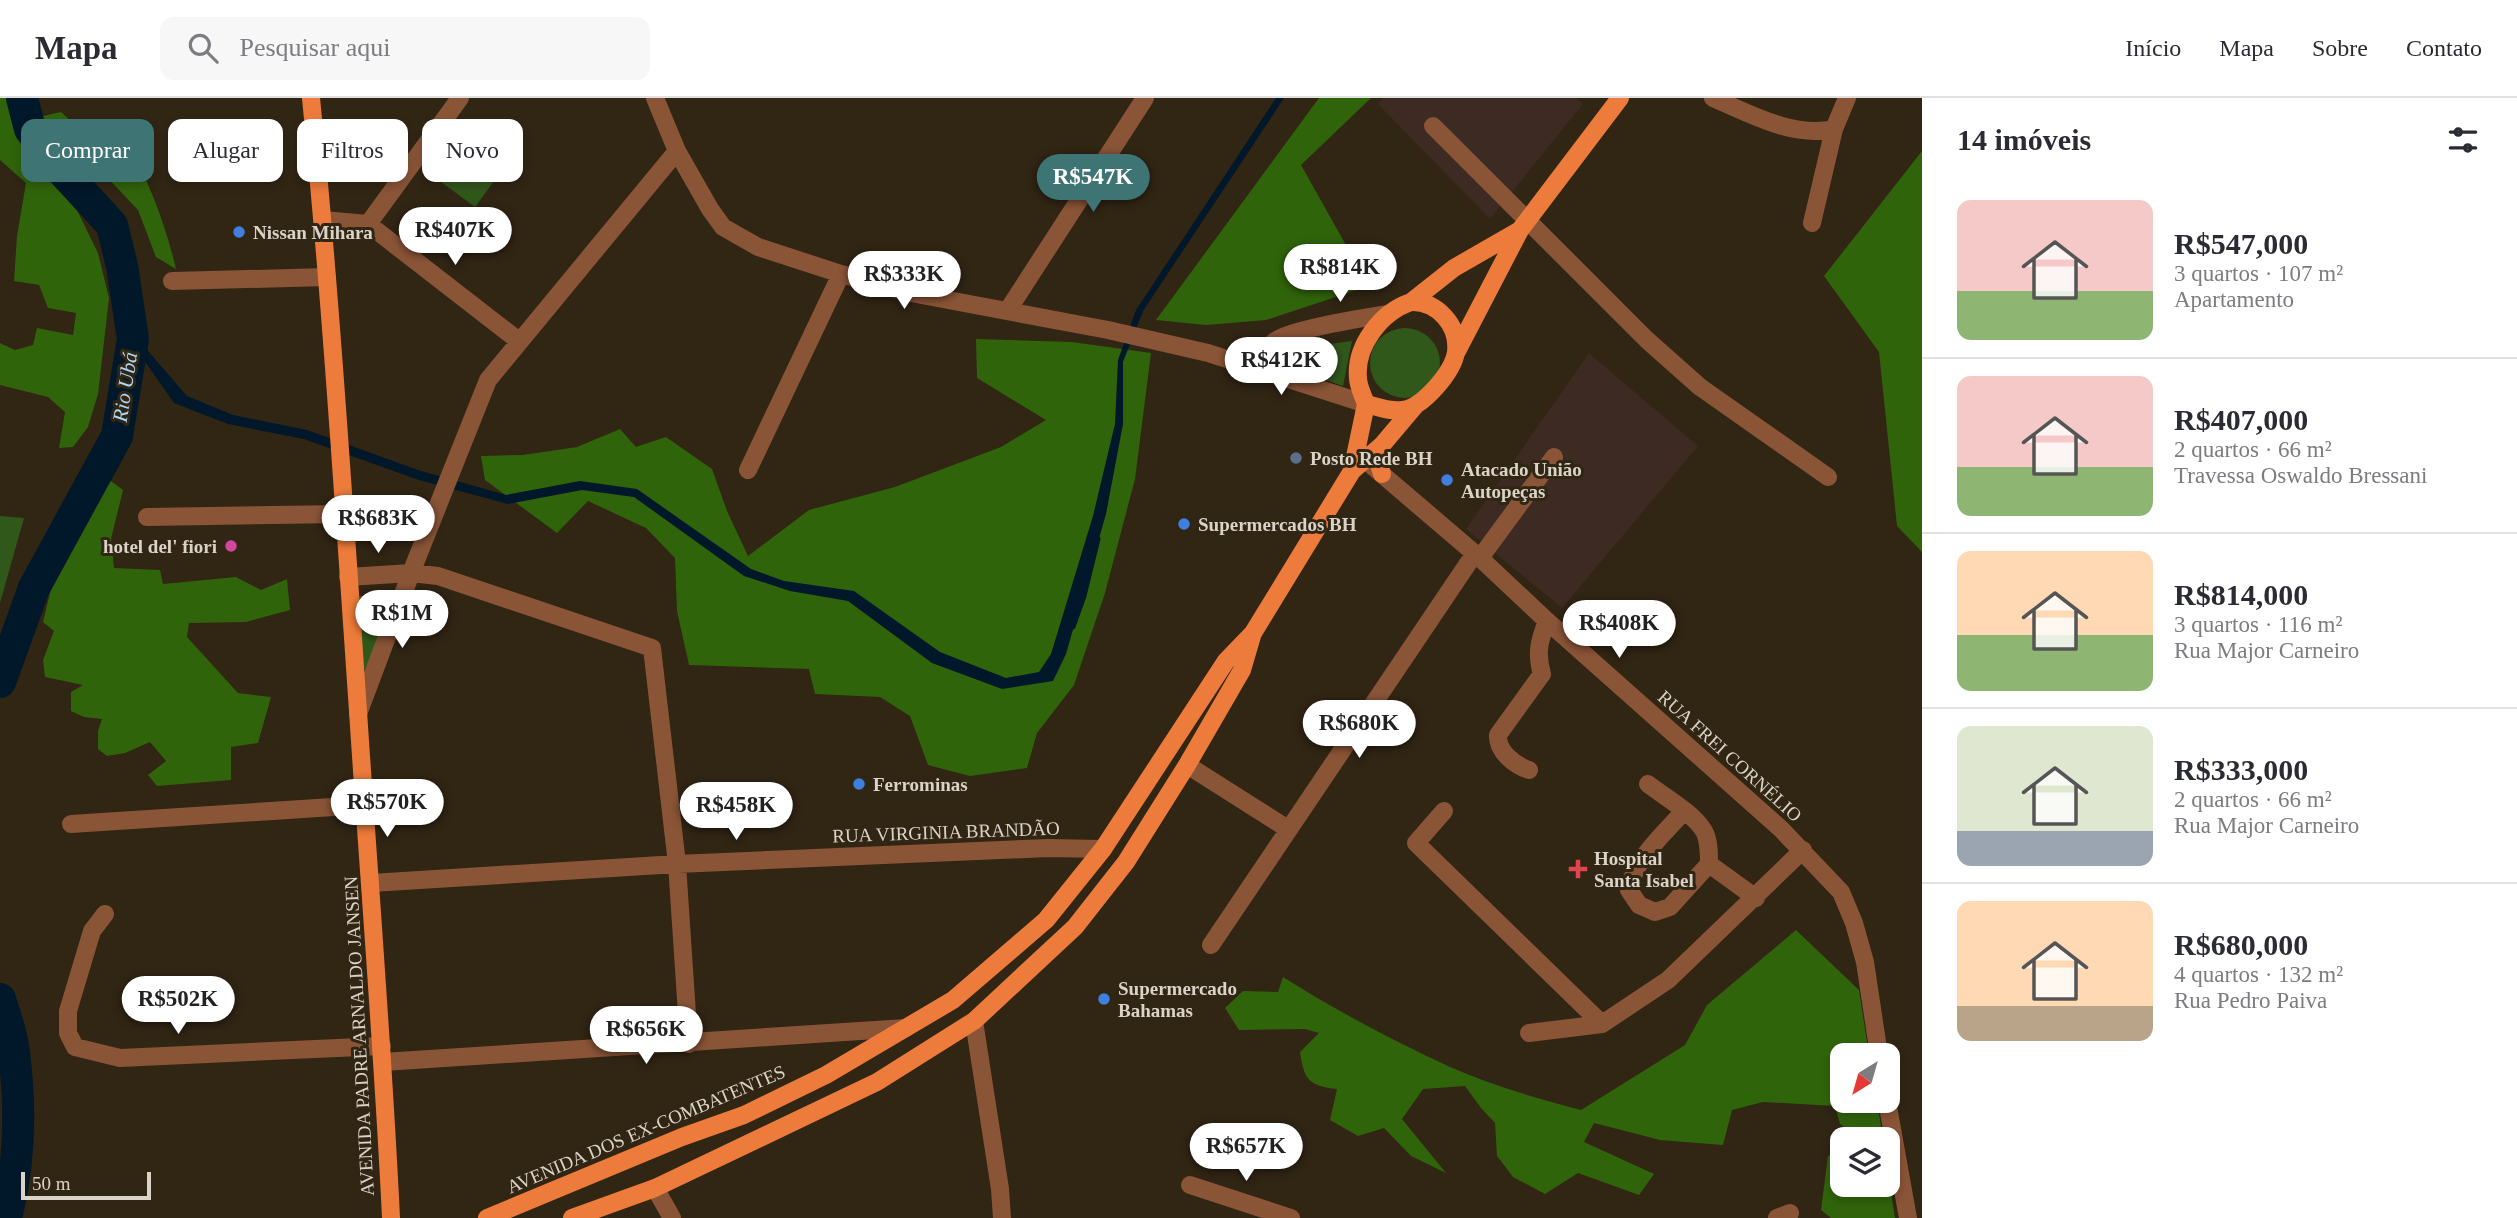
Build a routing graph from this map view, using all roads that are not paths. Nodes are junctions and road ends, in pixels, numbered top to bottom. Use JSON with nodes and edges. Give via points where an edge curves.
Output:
{"nodes":[{"id":1,"x":311,"y":98,"type":"edge"},
{"id":2,"x":460,"y":98,"type":"edge"},
{"id":3,"x":655,"y":98,"type":"edge"},
{"id":4,"x":1145,"y":98,"type":"edge"},
{"id":5,"x":1620,"y":98,"type":"edge"},
{"id":6,"x":1713,"y":98,"type":"edge"},
{"id":7,"x":1847,"y":98,"type":"edge"},
{"id":8,"x":1433,"y":125,"type":"dead end"},
{"id":9,"x":1834,"y":129,"type":"junction"},
{"id":10,"x":677,"y":151,"type":"junction"},
{"id":11,"x":323,"y":220,"type":"junction"},
{"id":12,"x":1812,"y":223,"type":"dead end"},
{"id":13,"x":368,"y":224,"type":"junction"},
{"id":14,"x":1524,"y":226,"type":"junction"},
{"id":15,"x":841,"y":274,"type":"junction"},
{"id":16,"x":327,"y":277,"type":"junction"},
{"id":17,"x":172,"y":281,"type":"dead end"},
{"id":18,"x":1411,"y":302,"type":"junction"},
{"id":19,"x":1009,"y":310,"type":"junction"},
{"id":20,"x":1388,"y":314,"type":"junction"},
{"id":21,"x":519,"y":341,"type":"junction"},
{"id":22,"x":1456,"y":353,"type":"junction"},
{"id":23,"x":1264,"y":372,"type":"junction"},
{"id":24,"x":1366,"y":404,"type":"junction"},
{"id":25,"x":1415,"y":407,"type":"junction"},
{"id":26,"x":1382,"y":445,"type":"junction"},
{"id":27,"x":1554,"y":457,"type":"dead end"},
{"id":28,"x":1358,"y":462,"type":"junction"},
{"id":29,"x":748,"y":470,"type":"dead end"},
{"id":30,"x":1382,"y":474,"type":"junction"},
{"id":31,"x":1828,"y":477,"type":"dead end"},
{"id":32,"x":344,"y":514,"type":"junction"},
{"id":33,"x":147,"y":517,"type":"dead end"},
{"id":34,"x":1477,"y":556,"type":"junction"},
{"id":35,"x":411,"y":573,"type":"junction"},
{"id":36,"x":348,"y":576,"type":"junction"},
{"id":37,"x":1547,"y":621,"type":"junction"},
{"id":38,"x":1253,"y":633,"type":"junction"},
{"id":39,"x":358,"y":714,"type":"junction"},
{"id":40,"x":1187,"y":765,"type":"junction"},
{"id":41,"x":1529,"y":770,"type":"dead end"},
{"id":42,"x":1648,"y":784,"type":"dead end"},
{"id":43,"x":364,"y":805,"type":"junction"},
{"id":44,"x":1444,"y":811,"type":"dead end"},
{"id":45,"x":1684,"y":811,"type":"junction"},
{"id":46,"x":71,"y":824,"type":"dead end"},
{"id":47,"x":1288,"y":829,"type":"junction"},
{"id":48,"x":1103,"y":849,"type":"junction"},
{"id":49,"x":1803,"y":850,"type":"junction"},
{"id":50,"x":677,"y":863,"type":"junction"},
{"id":51,"x":1709,"y":864,"type":"junction"},
{"id":52,"x":371,"y":883,"type":"junction"},
{"id":53,"x":1756,"y":898,"type":"junction"},
{"id":54,"x":105,"y":914,"type":"dead end"},
{"id":55,"x":1211,"y":945,"type":"dead end"},
{"id":56,"x":974,"y":1021,"type":"junction"},
{"id":57,"x":1602,"y":1024,"type":"junction"},
{"id":58,"x":906,"y":1028,"type":"junction"},
{"id":59,"x":1530,"y":1033,"type":"dead end"},
{"id":60,"x":1877,"y":1043,"type":"edge"},
{"id":61,"x":690,"y":1044,"type":"junction"},
{"id":62,"x":383,"y":1054,"type":"junction"},
{"id":63,"x":1889,"y":1113,"type":"edge"},
{"id":64,"x":1190,"y":1185,"type":"dead end"},
{"id":65,"x":655,"y":1188,"type":"junction"},
{"id":66,"x":1258,"y":1213,"type":"edge"},
{"id":67,"x":391,"y":1218,"type":"edge"},
{"id":68,"x":487,"y":1218,"type":"edge"},
{"id":69,"x":572,"y":1218,"type":"edge"},
{"id":70,"x":672,"y":1218,"type":"edge"},
{"id":71,"x":1002,"y":1218,"type":"edge"},
{"id":72,"x":1291,"y":1218,"type":"edge"},
{"id":73,"x":1908,"y":1218,"type":"edge"}],
"edges":[{"from":1,"to":11,"type":"main road","name":"AVENIDA PADRE ARNALDO JANSEN"},
{"from":2,"to":13,"type":"street"},
{"from":3,"to":10,"type":"street"},
{"from":4,"to":19,"type":"street"},
{"from":5,"to":14,"type":"main road"},
{"from":6,"to":9,"type":"street","via":[[1793,129]]},
{"from":7,"to":9,"type":"street"},
{"from":8,"to":14,"type":"street"},
{"from":9,"to":12,"type":"street"},
{"from":10,"to":15,"type":"street","via":[[723,227],[758,247]]},
{"from":10,"to":21,"type":"street"},
{"from":11,"to":13,"type":"street"},
{"from":11,"to":16,"type":"main road","name":"AVENIDA PADRE ARNALDO JANSEN"},
{"from":13,"to":21,"type":"street"},
{"from":14,"to":18,"type":"main road","via":[[1454,268]]},
{"from":14,"to":22,"type":"main road"},
{"from":14,"to":31,"type":"street","via":[[1700,387]]},
{"from":15,"to":19,"type":"street","via":[[911,293]]},
{"from":15,"to":29,"type":"street"},
{"from":16,"to":17,"type":"street"},
{"from":16,"to":32,"type":"main road","name":"AVENIDA PADRE ARNALDO JANSEN"},
{"from":18,"to":20,"type":"main road"},
{"from":18,"to":22,"type":"main road","via":[[1429,305],[1447,318]]},
{"from":19,"to":23,"type":"street","via":[[1208,353]]},
{"from":20,"to":23,"type":"street","via":[[1286,335],[1269,348]]},
{"from":20,"to":24,"type":"main road","via":[[1372,332],[1357,363]]},
{"from":21,"to":35,"type":"street","via":[[488,380]]},
{"from":22,"to":25,"type":"main road","via":[[1436,388]]},
{"from":23,"to":24,"type":"street"},
{"from":24,"to":25,"type":"main road","via":[[1391,411]]},
{"from":24,"to":28,"type":"main road","name":"AVENIDA DOS EX-COMBATENTES"},
{"from":25,"to":26,"type":"main road","name":"AVENIDA DOS EX-COMBATENTES"},
{"from":26,"to":28,"type":"main road","name":"AVENIDA DOS EX-COMBATENTES"},
{"from":26,"to":30,"type":"main road","via":[[1378,461]]},
{"from":27,"to":34,"type":"street"},
{"from":28,"to":30,"type":"street","name":"RUA FREI CORNÉLIO"},
{"from":28,"to":38,"type":"main road","name":"AVENIDA DOS EX-COMBATENTES"},
{"from":30,"to":34,"type":"street","name":"RUA FREI CORNÉLIO"},
{"from":32,"to":33,"type":"street"},
{"from":32,"to":36,"type":"main road","name":"AVENIDA PADRE ARNALDO JANSEN"},
{"from":34,"to":37,"type":"street","name":"RUA FREI CORNÉLIO"},
{"from":34,"to":47,"type":"street"},
{"from":35,"to":36,"type":"street"},
{"from":35,"to":39,"type":"street"},
{"from":35,"to":50,"type":"street","via":[[438,576],[652,648]]},
{"from":36,"to":39,"type":"main road","name":"AVENIDA PADRE ARNALDO JANSEN"},
{"from":37,"to":41,"type":"street","via":[[1538,643],[1542,674],[1498,735],[1501,749]]},
{"from":37,"to":49,"type":"street","name":"RUA FREI CORNÉLIO"},
{"from":38,"to":40,"type":"main road","name":"AVENIDA DOS EX-COMBATENTES","via":[[1241,670]]},
{"from":38,"to":48,"type":"main road","name":"AVENIDA DOS EX-COMBATENTES","via":[[1226,661]]},
{"from":39,"to":43,"type":"main road","name":"AVENIDA PADRE ARNALDO JANSEN"},
{"from":40,"to":47,"type":"street"},
{"from":40,"to":56,"type":"main road","name":"AVENIDA DOS EX-COMBATENTES","via":[[1126,862],[1075,927]]},
{"from":42,"to":45,"type":"street"},
{"from":43,"to":46,"type":"street"},
{"from":43,"to":52,"type":"main road","name":"AVENIDA PADRE ARNALDO JANSEN"},
{"from":44,"to":57,"type":"street","via":[[1416,843]]},
{"from":45,"to":51,"type":"street","via":[[1704,832]]},
{"from":45,"to":51,"type":"street","via":[[1638,864],[1629,890],[1639,905],[1656,912],[1670,907]]},
{"from":47,"to":55,"type":"street"},
{"from":48,"to":50,"type":"street","name":"RUA VIRGINIA BRANDÃO"},
{"from":48,"to":58,"type":"main road","name":"AVENIDA DOS EX-COMBATENTES","via":[[1046,920],[953,1000]]},
{"from":49,"to":53,"type":"street"},
{"from":49,"to":60,"type":"street","name":"RUA FREI CORNÉLIO","via":[[1841,892],[1854,923]]},
{"from":50,"to":52,"type":"street","name":"RUA VIRGINIA BRANDÃO"},
{"from":50,"to":61,"type":"street"},
{"from":51,"to":53,"type":"street"},
{"from":52,"to":62,"type":"main road","name":"AVENIDA PADRE ARNALDO JANSEN"},
{"from":53,"to":57,"type":"street","via":[[1668,981]]},
{"from":54,"to":62,"type":"street","via":[[92,932],[68,1011],[68,1033],[75,1047],[120,1058]]},
{"from":56,"to":65,"type":"main road","name":"AVENIDA DOS EX-COMBATENTES","via":[[877,1083]]},
{"from":56,"to":71,"type":"street"},
{"from":57,"to":59,"type":"street"},
{"from":58,"to":61,"type":"street"},
{"from":58,"to":68,"type":"main road","name":"AVENIDA DOS EX-COMBATENTES","via":[[826,1075],[744,1115]]},
{"from":61,"to":62,"type":"street"},
{"from":62,"to":67,"type":"main road","name":"AVENIDA PADRE ARNALDO JANSEN"},
{"from":63,"to":73,"type":"street"},
{"from":64,"to":66,"type":"street"},
{"from":65,"to":69,"type":"main road","name":"AVENIDA DOS EX-COMBATENTES"},
{"from":65,"to":70,"type":"street"},
{"from":66,"to":72,"type":"street"}]}
